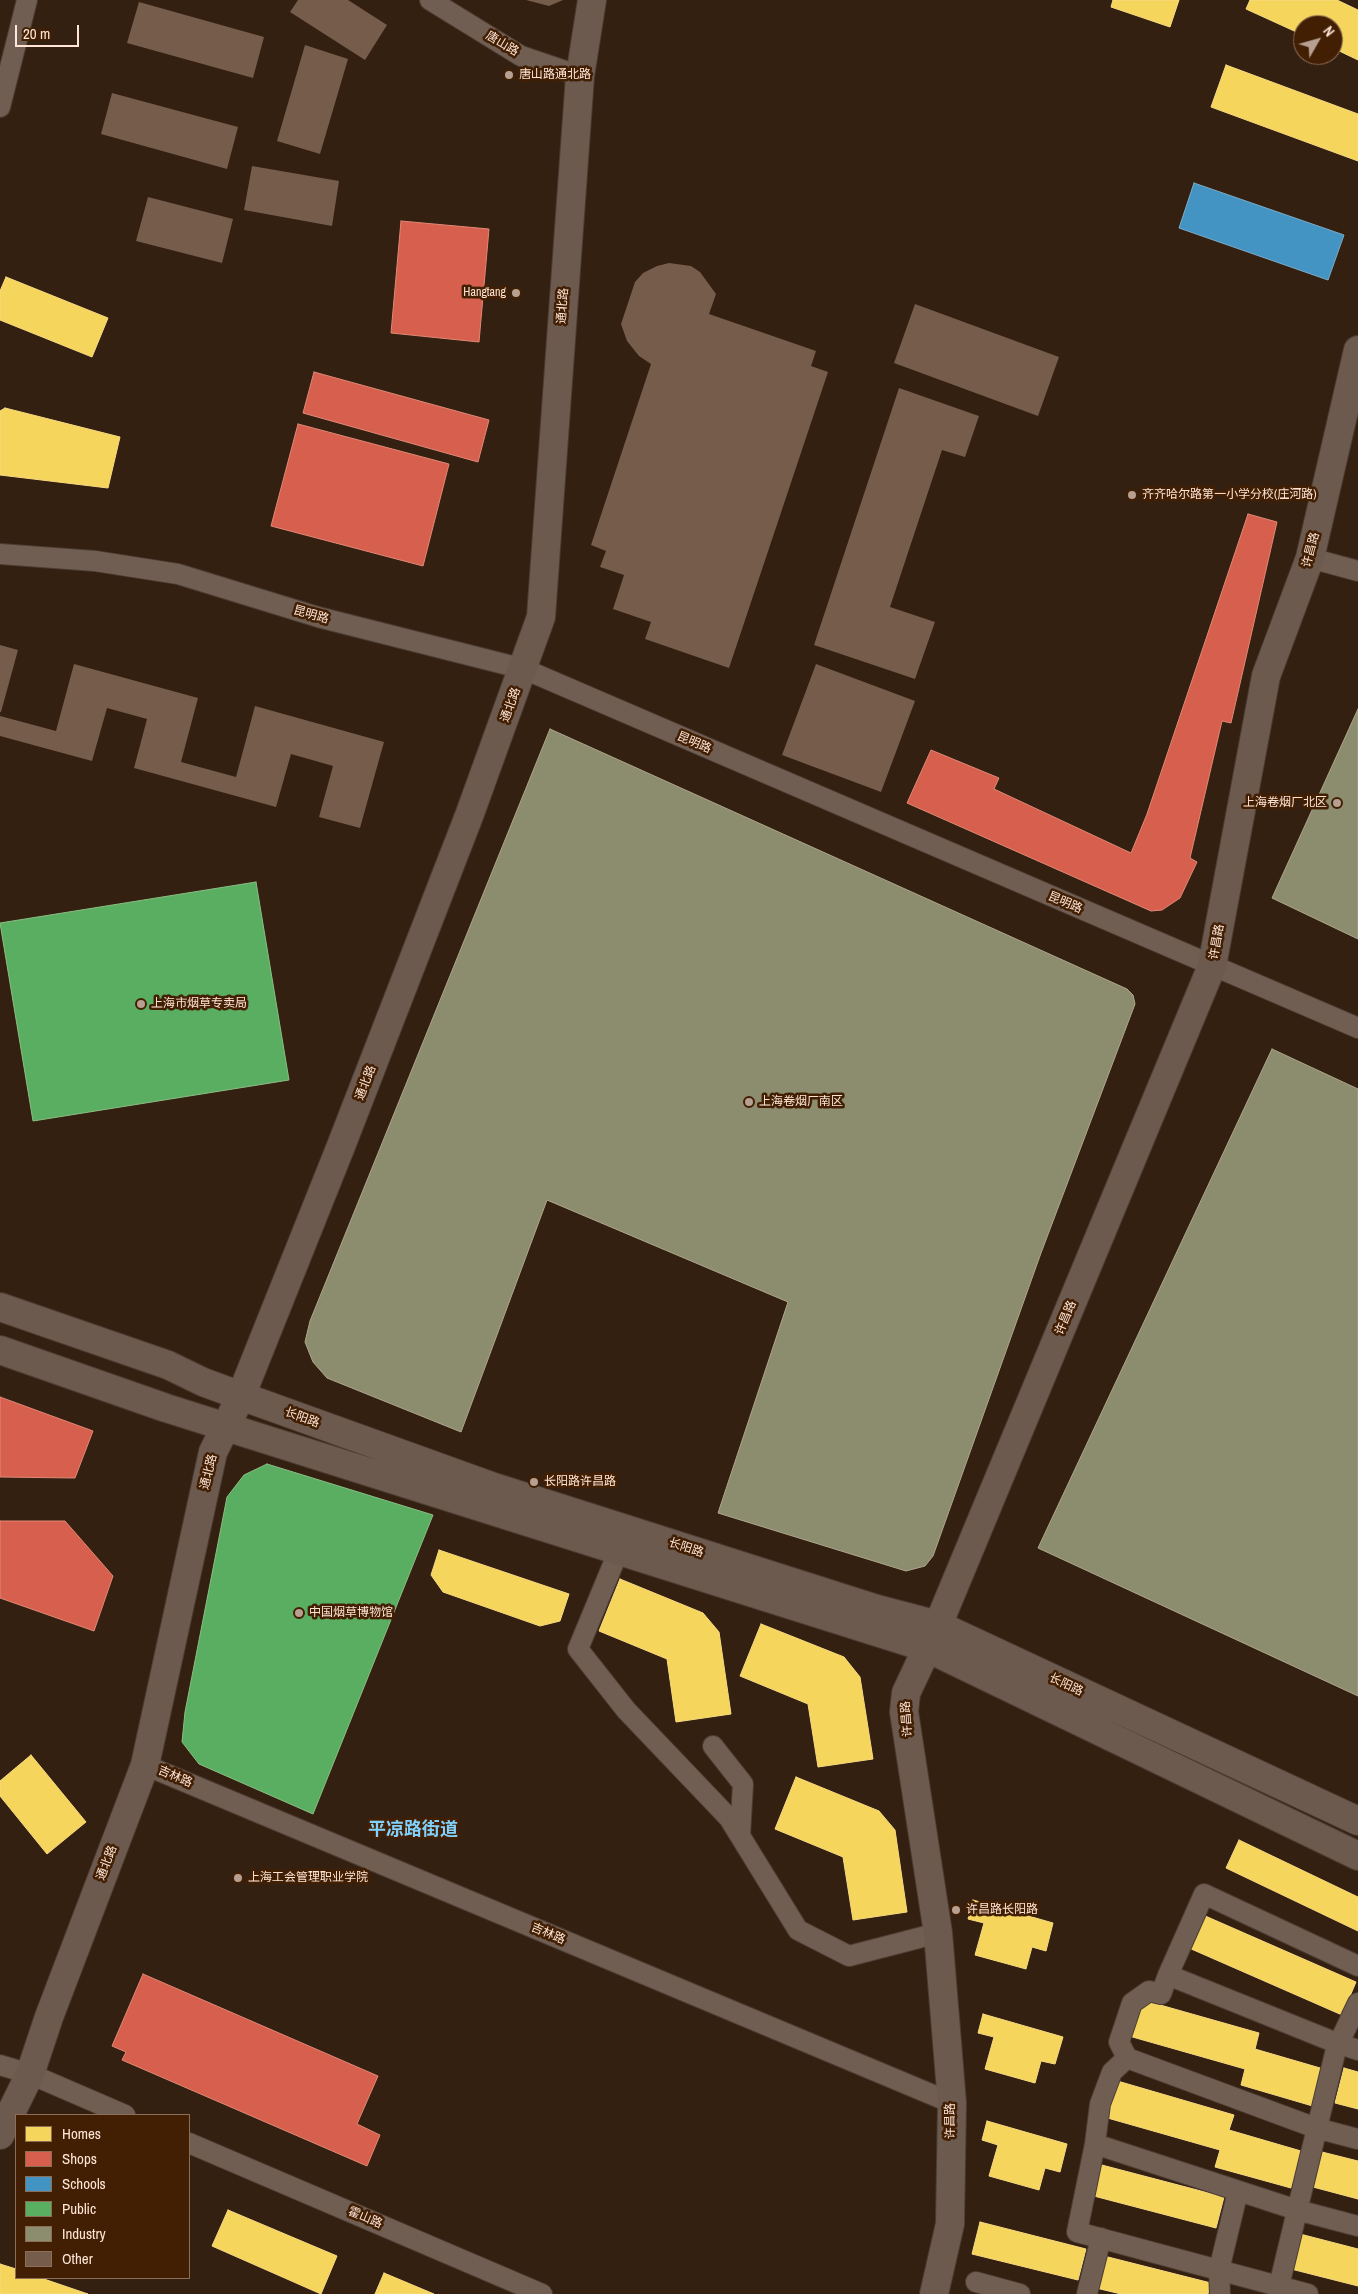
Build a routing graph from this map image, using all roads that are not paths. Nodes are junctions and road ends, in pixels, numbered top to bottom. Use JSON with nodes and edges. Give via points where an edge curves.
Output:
{"nodes":[{"id":1,"x":27,"y":0,"type":"edge"},
{"id":2,"x":430,"y":0,"type":"edge"},
{"id":3,"x":592,"y":0,"type":"edge"},
{"id":4,"x":580,"y":76,"type":"junction"},
{"id":5,"x":0,"y":107,"type":"edge"},
{"id":6,"x":1358,"y":350,"type":"edge"},
{"id":7,"x":0,"y":554,"type":"edge"},
{"id":8,"x":1310,"y":558,"type":"junction"},
{"id":9,"x":1358,"y":571,"type":"edge"},
{"id":10,"x":524,"y":669,"type":"junction"},
{"id":11,"x":1212,"y":966,"type":"junction"},
{"id":12,"x":1358,"y":1028,"type":"edge"},
{"id":13,"x":0,"y":1307,"type":"edge"},
{"id":14,"x":0,"y":1350,"type":"edge"},
{"id":15,"x":241,"y":1396,"type":"junction"},
{"id":16,"x":226,"y":1426,"type":"junction"},
{"id":17,"x":619,"y":1550,"type":"junction"},
{"id":18,"x":933,"y":1637,"type":"junction"},
{"id":19,"x":713,"y":1746,"type":"dead end"},
{"id":20,"x":145,"y":1765,"type":"junction"},
{"id":21,"x":1358,"y":1821,"type":"edge"},
{"id":22,"x":740,"y":1836,"type":"junction"},
{"id":23,"x":1358,"y":1856,"type":"edge"},
{"id":24,"x":938,"y":1933,"type":"junction"},
{"id":25,"x":1358,"y":1966,"type":"edge"},
{"id":26,"x":1168,"y":1975,"type":"junction"},
{"id":27,"x":1358,"y":2003,"type":"edge"},
{"id":28,"x":1339,"y":2044,"type":"junction"},
{"id":29,"x":1358,"y":2050,"type":"edge"},
{"id":30,"x":1127,"y":2058,"type":"junction"},
{"id":31,"x":0,"y":2065,"type":"edge"},
{"id":32,"x":30,"y":2074,"type":"junction"},
{"id":33,"x":952,"y":2103,"type":"junction"},
{"id":34,"x":123,"y":2114,"type":"edge"},
{"id":35,"x":1316,"y":2128,"type":"junction"},
{"id":36,"x":0,"y":2135,"type":"edge"},
{"id":37,"x":1358,"y":2139,"type":"edge"},
{"id":38,"x":190,"y":2142,"type":"edge"},
{"id":39,"x":1096,"y":2144,"type":"junction"},
{"id":40,"x":1238,"y":2190,"type":"junction"},
{"id":41,"x":1297,"y":2210,"type":"junction"},
{"id":42,"x":1358,"y":2226,"type":"edge"},
{"id":43,"x":1101,"y":2238,"type":"junction"},
{"id":44,"x":1219,"y":2270,"type":"junction"},
{"id":45,"x":976,"y":2282,"type":"dead end"},
{"id":46,"x":1279,"y":2286,"type":"junction"},
{"id":47,"x":542,"y":2294,"type":"edge"},
{"id":48,"x":934,"y":2294,"type":"edge"},
{"id":49,"x":1020,"y":2294,"type":"edge"},
{"id":50,"x":1086,"y":2294,"type":"edge"},
{"id":51,"x":1220,"y":2294,"type":"edge"},
{"id":52,"x":1308,"y":2294,"type":"edge"}],
"edges":[{"from":1,"to":5,"type":"street"},
{"from":2,"to":4,"type":"street","name":"唐山路","via":[[521,56]]},
{"from":3,"to":4,"type":"street","name":"通北路"},
{"from":4,"to":10,"type":"street","name":"通北路","via":[[542,616]]},
{"from":6,"to":8,"type":"street","name":"许昌路"},
{"from":7,"to":10,"type":"street","name":"昆明路","via":[[95,561],[178,574],[318,617]]},
{"from":8,"to":9,"type":"street"},
{"from":8,"to":11,"type":"street","name":"许昌路","via":[[1266,676]]},
{"from":10,"to":11,"type":"street","name":"昆明路"},
{"from":10,"to":15,"type":"street","name":"通北路"},
{"from":11,"to":12,"type":"street","name":"昆明路"},
{"from":11,"to":18,"type":"street","name":"许昌路"},
{"from":13,"to":15,"type":"street","name":"长阳路","via":[[168,1365]]},
{"from":14,"to":16,"type":"street","name":"长阳路"},
{"from":15,"to":16,"type":"street","name":"通北路"},
{"from":15,"to":18,"type":"street","name":"长阳路","via":[[519,1495],[877,1609]]},
{"from":16,"to":17,"type":"street","name":"长阳路"},
{"from":16,"to":20,"type":"street","name":"通北路","via":[[212,1452]]},
{"from":17,"to":18,"type":"street","name":"长阳路"},
{"from":17,"to":22,"type":"street","via":[[578,1649],[626,1710],[729,1818]]},
{"from":18,"to":21,"type":"street","name":"长阳路"},
{"from":18,"to":23,"type":"street","name":"长阳路"},
{"from":18,"to":24,"type":"street","name":"许昌路","via":[[906,1692],[904,1712]]},
{"from":19,"to":22,"type":"street","via":[[743,1784]]},
{"from":20,"to":32,"type":"street","name":"通北路","via":[[48,2017]]},
{"from":20,"to":33,"type":"street","name":"吉林路"},
{"from":22,"to":24,"type":"street","via":[[798,1930],[849,1956]]},
{"from":24,"to":33,"type":"street","name":"许昌路"},
{"from":25,"to":26,"type":"street","via":[[1204,1894]]},
{"from":26,"to":28,"type":"street"},
{"from":26,"to":30,"type":"street","via":[[1161,1994],[1149,1991],[1132,2003],[1120,2042]]},
{"from":27,"to":28,"type":"street"},
{"from":28,"to":29,"type":"street"},
{"from":28,"to":35,"type":"street"},
{"from":30,"to":35,"type":"street"},
{"from":30,"to":39,"type":"street","via":[[1112,2072],[1100,2104]]},
{"from":31,"to":32,"type":"street"},
{"from":32,"to":34,"type":"street"},
{"from":32,"to":36,"type":"street","name":"通北路"},
{"from":33,"to":48,"type":"street","name":"许昌路","via":[[950,2224]]},
{"from":35,"to":37,"type":"street"},
{"from":35,"to":41,"type":"street"},
{"from":38,"to":47,"type":"street","name":"霍山路"},
{"from":39,"to":40,"type":"street"},
{"from":39,"to":43,"type":"street","via":[[1077,2232]]},
{"from":40,"to":41,"type":"street"},
{"from":40,"to":44,"type":"street"},
{"from":41,"to":42,"type":"street"},
{"from":41,"to":46,"type":"street"},
{"from":43,"to":44,"type":"street"},
{"from":43,"to":50,"type":"street"},
{"from":44,"to":46,"type":"street"},
{"from":44,"to":51,"type":"street"},
{"from":45,"to":49,"type":"street"},
{"from":46,"to":52,"type":"street"}]}
